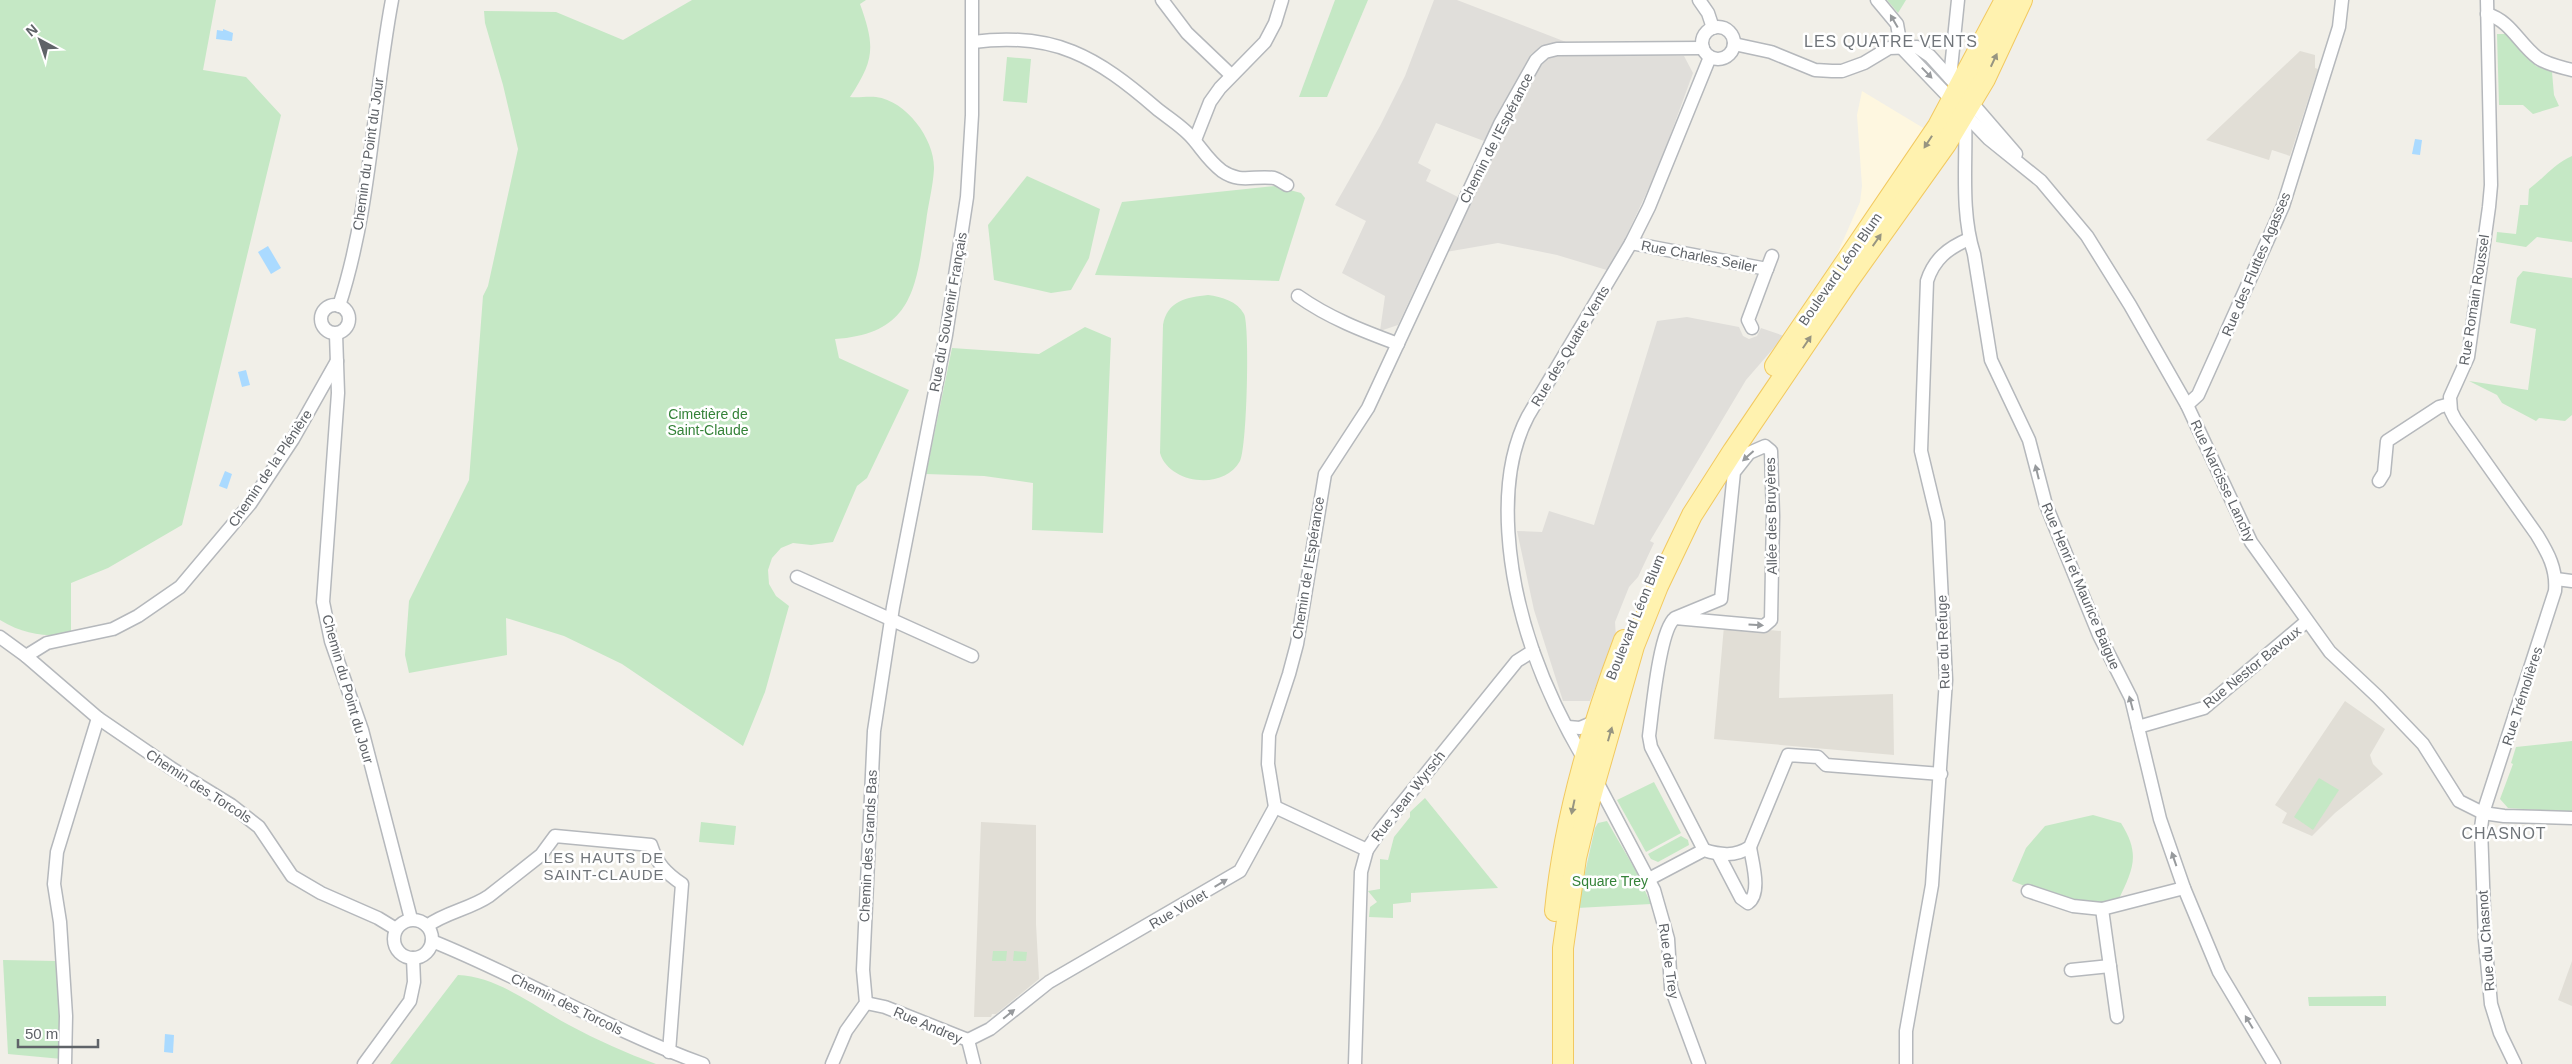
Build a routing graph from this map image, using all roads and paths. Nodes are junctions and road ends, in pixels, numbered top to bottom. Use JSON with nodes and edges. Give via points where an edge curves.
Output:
{"nodes":[{"id":1,"x":392,"y":0,"type":"edge"},
{"id":2,"x":972,"y":0,"type":"edge"},
{"id":3,"x":1162,"y":0,"type":"edge"},
{"id":4,"x":1282,"y":0,"type":"edge"},
{"id":5,"x":1699,"y":0,"type":"edge"},
{"id":6,"x":1877,"y":0,"type":"edge"},
{"id":7,"x":1958,"y":0,"type":"edge"},
{"id":8,"x":2005,"y":0,"type":"edge"},
{"id":9,"x":2022,"y":0,"type":"edge"},
{"id":10,"x":2342,"y":0,"type":"edge"},
{"id":11,"x":2487,"y":0,"type":"edge"},
{"id":12,"x":2487,"y":14,"type":"junction"},
{"id":13,"x":1713,"y":28,"type":"junction"},
{"id":14,"x":973,"y":42,"type":"junction"},
{"id":15,"x":1734,"y":44,"type":"junction"},
{"id":16,"x":1901,"y":47,"type":"junction"},
{"id":17,"x":1706,"y":52,"type":"junction"},
{"id":18,"x":2572,"y":70,"type":"edge"},
{"id":19,"x":1231,"y":76,"type":"junction"},
{"id":20,"x":1960,"y":96,"type":"junction"},
{"id":21,"x":1195,"y":140,"type":"junction"},
{"id":22,"x":1287,"y":185,"type":"dead end"},
{"id":23,"x":1969,"y":239,"type":"junction"},
{"id":24,"x":1631,"y":243,"type":"junction"},
{"id":25,"x":1772,"y":256,"type":"dead end"},
{"id":26,"x":1767,"y":269,"type":"junction"},
{"id":27,"x":1298,"y":296,"type":"dead end"},
{"id":28,"x":339,"y":306,"type":"junction"},
{"id":29,"x":1752,"y":328,"type":"dead end"},
{"id":30,"x":336,"y":334,"type":"junction"},
{"id":31,"x":1398,"y":344,"type":"junction"},
{"id":32,"x":338,"y":359,"type":"junction"},
{"id":33,"x":321,"y":390,"type":"junction"},
{"id":34,"x":338,"y":393,"type":"junction"},
{"id":35,"x":2450,"y":404,"type":"junction"},
{"id":36,"x":2187,"y":405,"type":"junction"},
{"id":37,"x":2379,"y":481,"type":"dead end"},
{"id":38,"x":797,"y":577,"type":"dead end"},
{"id":39,"x":2556,"y":579,"type":"junction"},
{"id":40,"x":2572,"y":581,"type":"edge"},
{"id":41,"x":1675,"y":618,"type":"junction"},
{"id":42,"x":890,"y":620,"type":"junction"},
{"id":43,"x":2307,"y":622,"type":"junction"},
{"id":44,"x":0,"y":637,"type":"edge"},
{"id":45,"x":1533,"y":651,"type":"junction"},
{"id":46,"x":26,"y":656,"type":"junction"},
{"id":47,"x":972,"y":656,"type":"dead end"},
{"id":48,"x":98,"y":718,"type":"junction"},
{"id":49,"x":1594,"y":722,"type":"junction"},
{"id":50,"x":1568,"y":727,"type":"junction"},
{"id":51,"x":2138,"y":727,"type":"junction"},
{"id":52,"x":1584,"y":759,"type":"junction"},
{"id":53,"x":1940,"y":774,"type":"junction"},
{"id":54,"x":1596,"y":780,"type":"junction"},
{"id":55,"x":1275,"y":807,"type":"junction"},
{"id":56,"x":1614,"y":813,"type":"junction"},
{"id":57,"x":2483,"y":813,"type":"junction"},
{"id":58,"x":2572,"y":818,"type":"edge"},
{"id":59,"x":1750,"y":847,"type":"junction"},
{"id":60,"x":1367,"y":850,"type":"junction"},
{"id":61,"x":1704,"y":850,"type":"junction"},
{"id":62,"x":1718,"y":854,"type":"junction"},
{"id":63,"x":1649,"y":879,"type":"junction"},
{"id":64,"x":2184,"y":888,"type":"junction"},
{"id":65,"x":2028,"y":891,"type":"dead end"},
{"id":66,"x":1569,"y":898,"type":"junction"},
{"id":67,"x":2102,"y":909,"type":"junction"},
{"id":68,"x":412,"y":919,"type":"junction"},
{"id":69,"x":427,"y":926,"type":"junction"},
{"id":70,"x":396,"y":929,"type":"junction"},
{"id":71,"x":432,"y":941,"type":"junction"},
{"id":72,"x":413,"y":958,"type":"junction"},
{"id":73,"x":2110,"y":966,"type":"junction"},
{"id":74,"x":2071,"y":970,"type":"dead end"},
{"id":75,"x":866,"y":1003,"type":"junction"},
{"id":76,"x":2117,"y":1017,"type":"dead end"},
{"id":77,"x":968,"y":1040,"type":"junction"},
{"id":78,"x":668,"y":1052,"type":"junction"},
{"id":79,"x":65,"y":1064,"type":"edge"},
{"id":80,"x":364,"y":1064,"type":"edge"},
{"id":81,"x":702,"y":1064,"type":"edge"},
{"id":82,"x":832,"y":1064,"type":"edge"},
{"id":83,"x":974,"y":1064,"type":"edge"},
{"id":84,"x":1355,"y":1064,"type":"edge"},
{"id":85,"x":1551,"y":1064,"type":"edge"},
{"id":86,"x":1563,"y":1064,"type":"edge"},
{"id":87,"x":1699,"y":1064,"type":"edge"},
{"id":88,"x":1906,"y":1064,"type":"edge"},
{"id":89,"x":2274,"y":1064,"type":"edge"},
{"id":90,"x":2515,"y":1064,"type":"edge"}],
"edges":[{"from":1,"to":28,"type":"street","name":"Chemin du Point du Jour","via":[[358,232]]},
{"from":2,"to":14,"type":"street","name":"Rue du Souvenir Français"},
{"from":3,"to":19,"type":"street","via":[[1187,33]]},
{"from":4,"to":19,"type":"street","via":[[1265,42]]},
{"from":5,"to":13,"type":"street"},
{"from":16,"to":6,"type":"street","one_way":true,"via":[[1897,24]]},
{"from":7,"to":20,"type":"street","name":"Rue Henri et Maurice Baigue"},
{"from":8,"to":20,"type":"main road","name":"Boulevard Léon Blum"},
{"from":20,"to":9,"type":"main road","name":"Boulevard Léon Blum","one_way":true,"via":[[1988,74]]},
{"from":10,"to":36,"type":"street","name":"Rue des Fluttes Agasses","via":[[2339,27],[2283,206],[2198,395]]},
{"from":11,"to":12,"type":"street","name":"Rue Romain Roussel"},
{"from":12,"to":18,"type":"street","via":[[2510,26],[2538,58]]},
{"from":12,"to":35,"type":"street","name":"Rue Romain Roussel","via":[[2489,207],[2468,357],[2452,391]]},
{"from":13,"to":15,"type":"street","via":[[1727,31]]},
{"from":13,"to":17,"type":"street","via":[[1703,38]]},
{"from":14,"to":21,"type":"street","via":[[1003,38],[1046,43],[1075,51],[1115,73]]},
{"from":14,"to":42,"type":"street","name":"Rue du Souvenir Français","via":[[970,169],[963,227],[946,335]]},
{"from":15,"to":16,"type":"street","via":[[1771,52],[1816,70],[1832,71],[1842,71],[1889,48]]},
{"from":15,"to":17,"type":"street","via":[[1720,59]]},
{"from":16,"to":20,"type":"street","one_way":true},
{"from":16,"to":20,"type":"street","via":[[1917,47],[1930,56]]},
{"from":17,"to":24,"type":"street","name":"Rue des Quatre Vents","via":[[1649,207]]},
{"from":17,"to":31,"type":"street","name":"Chemin de l'Espérance","via":[[1557,49],[1545,52],[1536,60],[1500,124]]},
{"from":19,"to":21,"type":"street","via":[[1210,102]]},
{"from":20,"to":23,"type":"street","name":"Rue Henri et Maurice Baigue"},
{"from":20,"to":36,"type":"street","name":"Rue Narcisse Lanchy","via":[[1992,124],[2087,236]]},
{"from":20,"to":49,"type":"main road","name":"Boulevard Léon Blum","one_way":true,"via":[[1810,312],[1683,507],[1647,580]]},
{"from":54,"to":20,"type":"main road","name":"Boulevard Léon Blum","one_way":true,"via":[[1634,646],[1692,515],[1849,280],[1946,144]]},
{"from":21,"to":22,"type":"street","via":[[1205,156],[1223,172],[1244,180],[1274,178]]},
{"from":51,"to":23,"type":"street","name":"Rue Henri et Maurice Baigue","one_way":true,"via":[[2131,698],[2106,653],[2046,505],[2029,440],[1991,360]]},
{"from":23,"to":53,"type":"street","name":"Rue du Refuge","via":[[1947,250],[1935,262],[1927,281],[1921,450],[1938,522],[1946,680]]},
{"from":24,"to":26,"type":"street","name":"Rue Charles Seiler"},
{"from":24,"to":45,"type":"street","name":"Rue des Quatre Vents","via":[[1518,434],[1510,476],[1508,525],[1522,611]]},
{"from":25,"to":26,"type":"street","name":"Rue Charles Seiler"},
{"from":26,"to":29,"type":"street","name":"Rue Charles Seiler","via":[[1748,320]]},
{"from":27,"to":31,"type":"street","via":[[1318,310]]},
{"from":28,"to":30,"type":"street","via":[[346,311],[349,320],[345,329]]},
{"from":28,"to":30,"type":"street","via":[[326,308],[320,321],[324,329]]},
{"from":30,"to":32,"type":"street","name":"Chemin du Point du Jour"},
{"from":31,"to":55,"type":"street","name":"Chemin de l'Espérance","via":[[1368,408],[1328,467],[1322,482],[1297,644],[1269,735],[1268,764]]},
{"from":32,"to":33,"type":"street","name":"Chemin de la Plénière"},
{"from":32,"to":34,"type":"street","name":"Chemin du Point du Jour"},
{"from":33,"to":34,"type":"street"},
{"from":33,"to":46,"type":"street","name":"Chemin de la Plénière","via":[[250,504],[180,587],[138,616],[112,629],[47,642]]},
{"from":34,"to":68,"type":"street","name":"Chemin du Point du Jour","via":[[323,602],[331,641],[362,730]]},
{"from":35,"to":37,"type":"street","via":[[2439,406],[2388,441],[2384,473]]},
{"from":35,"to":39,"type":"street","via":[[2455,419],[2537,534],[2548,553]]},
{"from":36,"to":43,"type":"street","name":"Rue Narcisse Lanchy","via":[[2251,542]]},
{"from":38,"to":42,"type":"street"},
{"from":39,"to":40,"type":"street"},
{"from":39,"to":57,"type":"street","name":"Rue Trémolières","via":[[2555,591]]},
{"from":41,"to":41,"type":"street","name":"Allée des Bruyères","one_way":true,"via":[[1764,626],[1771,620],[1771,451],[1765,446],[1749,453],[1734,472],[1721,599]]},
{"from":41,"to":61,"type":"street","via":[[1667,627],[1659,662],[1649,736],[1651,747]]},
{"from":42,"to":47,"type":"street"},
{"from":42,"to":75,"type":"street","name":"Chemin des Grands Bas","via":[[874,731],[863,970]]},
{"from":43,"to":51,"type":"street","name":"Rue Nestor Bavoux","via":[[2204,708]]},
{"from":43,"to":57,"type":"street","name":"Rue Narcisse Lanchy","via":[[2330,652],[2423,744],[2459,801]]},
{"from":44,"to":46,"type":"street","name":"Chemin des Torcols"},
{"from":45,"to":50,"type":"street","name":"Rue de Trey"},
{"from":45,"to":60,"type":"street","name":"Rue Jean Wyrsch","via":[[1517,661]]},
{"from":46,"to":48,"type":"street","name":"Chemin des Torcols"},
{"from":48,"to":70,"type":"street","name":"Chemin des Torcols","via":[[231,805],[259,827],[292,876],[321,894]]},
{"from":48,"to":79,"type":"street","via":[[56,852],[54,884],[60,922],[66,1016]]},
{"from":49,"to":50,"type":"street","via":[[1580,728]]},
{"from":49,"to":52,"type":"main road","name":"Boulevard Léon Blum"},
{"from":50,"to":52,"type":"street","name":"Rue de Trey"},
{"from":64,"to":51,"type":"street","name":"Rue Henri et Maurice Baigue","one_way":true,"via":[[2160,819]]},
{"from":52,"to":54,"type":"street","name":"Rue de Trey"},
{"from":52,"to":85,"type":"main road","name":"Boulevard Léon Blum","one_way":true,"via":[[1556,891],[1551,947]]},
{"from":53,"to":59,"type":"street","via":[[1826,765],[1818,757],[1788,755]]},
{"from":53,"to":88,"type":"street","name":"Rue du Refuge","via":[[1932,885],[1906,1031]]},
{"from":54,"to":56,"type":"street","name":"Rue de Trey"},
{"from":54,"to":66,"type":"main road","name":"Boulevard Léon Blum"},
{"from":55,"to":60,"type":"street"},
{"from":77,"to":55,"type":"street","name":"Rue Violet","one_way":true,"via":[[990,1029],[1049,982],[1240,871]]},
{"from":56,"to":63,"type":"street","name":"Rue de Trey"},
{"from":56,"to":66,"type":"street","name":"Boulevard Léon Blum","via":[[1601,811],[1593,817]]},
{"from":57,"to":58,"type":"street","name":"Rue Narcisse Lanchy"},
{"from":57,"to":90,"type":"street","name":"Rue du Chasnot","via":[[2481,852],[2491,1004]]},
{"from":59,"to":62,"type":"street","via":[[1742,852]]},
{"from":59,"to":62,"type":"street","via":[[1756,891],[1748,902],[1741,898]]},
{"from":60,"to":84,"type":"street","name":"Rue Jean Wyrsch","via":[[1361,872]]},
{"from":61,"to":62,"type":"street"},
{"from":61,"to":63,"type":"street"},
{"from":63,"to":87,"type":"street","name":"Rue de Trey","via":[[1668,939],[1671,988]]},
{"from":64,"to":67,"type":"street"},
{"from":89,"to":64,"type":"street","name":"Rue Henri et Maurice Baigue","one_way":true,"via":[[2219,972]]},
{"from":65,"to":67,"type":"street","via":[[2073,906]]},
{"from":66,"to":86,"type":"main road","name":"Boulevard Léon Blum","via":[[1564,948]]},
{"from":67,"to":73,"type":"street"},
{"from":68,"to":69,"type":"street"},
{"from":68,"to":70,"type":"street"},
{"from":69,"to":71,"type":"street"},
{"from":69,"to":78,"type":"street","via":[[440,917],[481,902],[541,855],[555,836],[651,845],[662,869],[682,884]]},
{"from":70,"to":72,"type":"street","via":[[393,940],[398,951]]},
{"from":71,"to":72,"type":"street","via":[[423,955]]},
{"from":71,"to":78,"type":"street","name":"Chemin des Torcols","via":[[470,956]]},
{"from":72,"to":80,"type":"street","via":[[414,982],[410,1001]]},
{"from":73,"to":74,"type":"street"},
{"from":73,"to":76,"type":"street"},
{"from":75,"to":77,"type":"street","name":"Rue Andrey","via":[[885,1007]]},
{"from":75,"to":82,"type":"street","via":[[846,1031]]},
{"from":77,"to":83,"type":"street","name":"Rue Andrey"},
{"from":78,"to":81,"type":"street","name":"Chemin des Torcols"}]}
